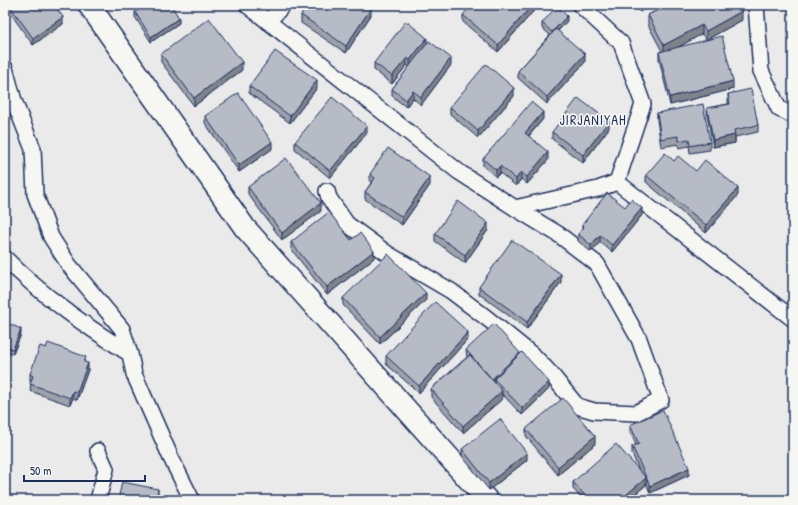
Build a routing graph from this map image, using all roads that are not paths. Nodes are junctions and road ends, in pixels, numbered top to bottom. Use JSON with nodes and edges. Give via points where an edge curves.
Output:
{"nodes":[{"id":1,"x":89,"y":5,"type":"edge"},
{"id":2,"x":247,"y":5,"type":"edge"},
{"id":3,"x":283,"y":5,"type":"edge"},
{"id":4,"x":580,"y":5,"type":"edge"},
{"id":5,"x":756,"y":5,"type":"edge"},
{"id":6,"x":268,"y":22,"type":"junction"},
{"id":7,"x":5,"y":68,"type":"edge"},
{"id":8,"x":793,"y":115,"type":"edge"},
{"id":9,"x":617,"y":182,"type":"junction"},
{"id":10,"x":327,"y":191,"type":"dead end"},
{"id":11,"x":515,"y":208,"type":"junction"},
{"id":12,"x":5,"y":258,"type":"edge"},
{"id":13,"x":793,"y":319,"type":"edge"},
{"id":14,"x":130,"y":354,"type":"junction"},
{"id":15,"x":98,"y":451,"type":"dead end"},
{"id":16,"x":98,"y":500,"type":"edge"},
{"id":17,"x":192,"y":500,"type":"edge"},
{"id":18,"x":486,"y":500,"type":"edge"}],
"edges":[{"from":1,"to":18,"type":"main road","via":[[245,228]]},
{"from":2,"to":6,"type":"street"},
{"from":3,"to":6,"type":"street"},
{"from":4,"to":9,"type":"street","via":[[621,43],[643,104]]},
{"from":5,"to":8,"type":"street","via":[[762,71],[779,109]]},
{"from":6,"to":11,"type":"street","via":[[459,172]]},
{"from":7,"to":14,"type":"street","via":[[14,102],[33,149],[35,194],[51,237],[69,265],[122,329]]},
{"from":9,"to":11,"type":"street","via":[[598,189]]},
{"from":9,"to":13,"type":"street"},
{"from":10,"to":11,"type":"street","via":[[328,198],[347,224],[388,254],[451,291],[488,319],[535,357],[577,406],[594,411],[636,412],[662,400],[639,339],[597,264],[558,234]]},
{"from":12,"to":14,"type":"street","via":[[87,326]]},
{"from":14,"to":17,"type":"street","via":[[134,374]]},
{"from":15,"to":16,"type":"street","via":[[106,469]]}]}
